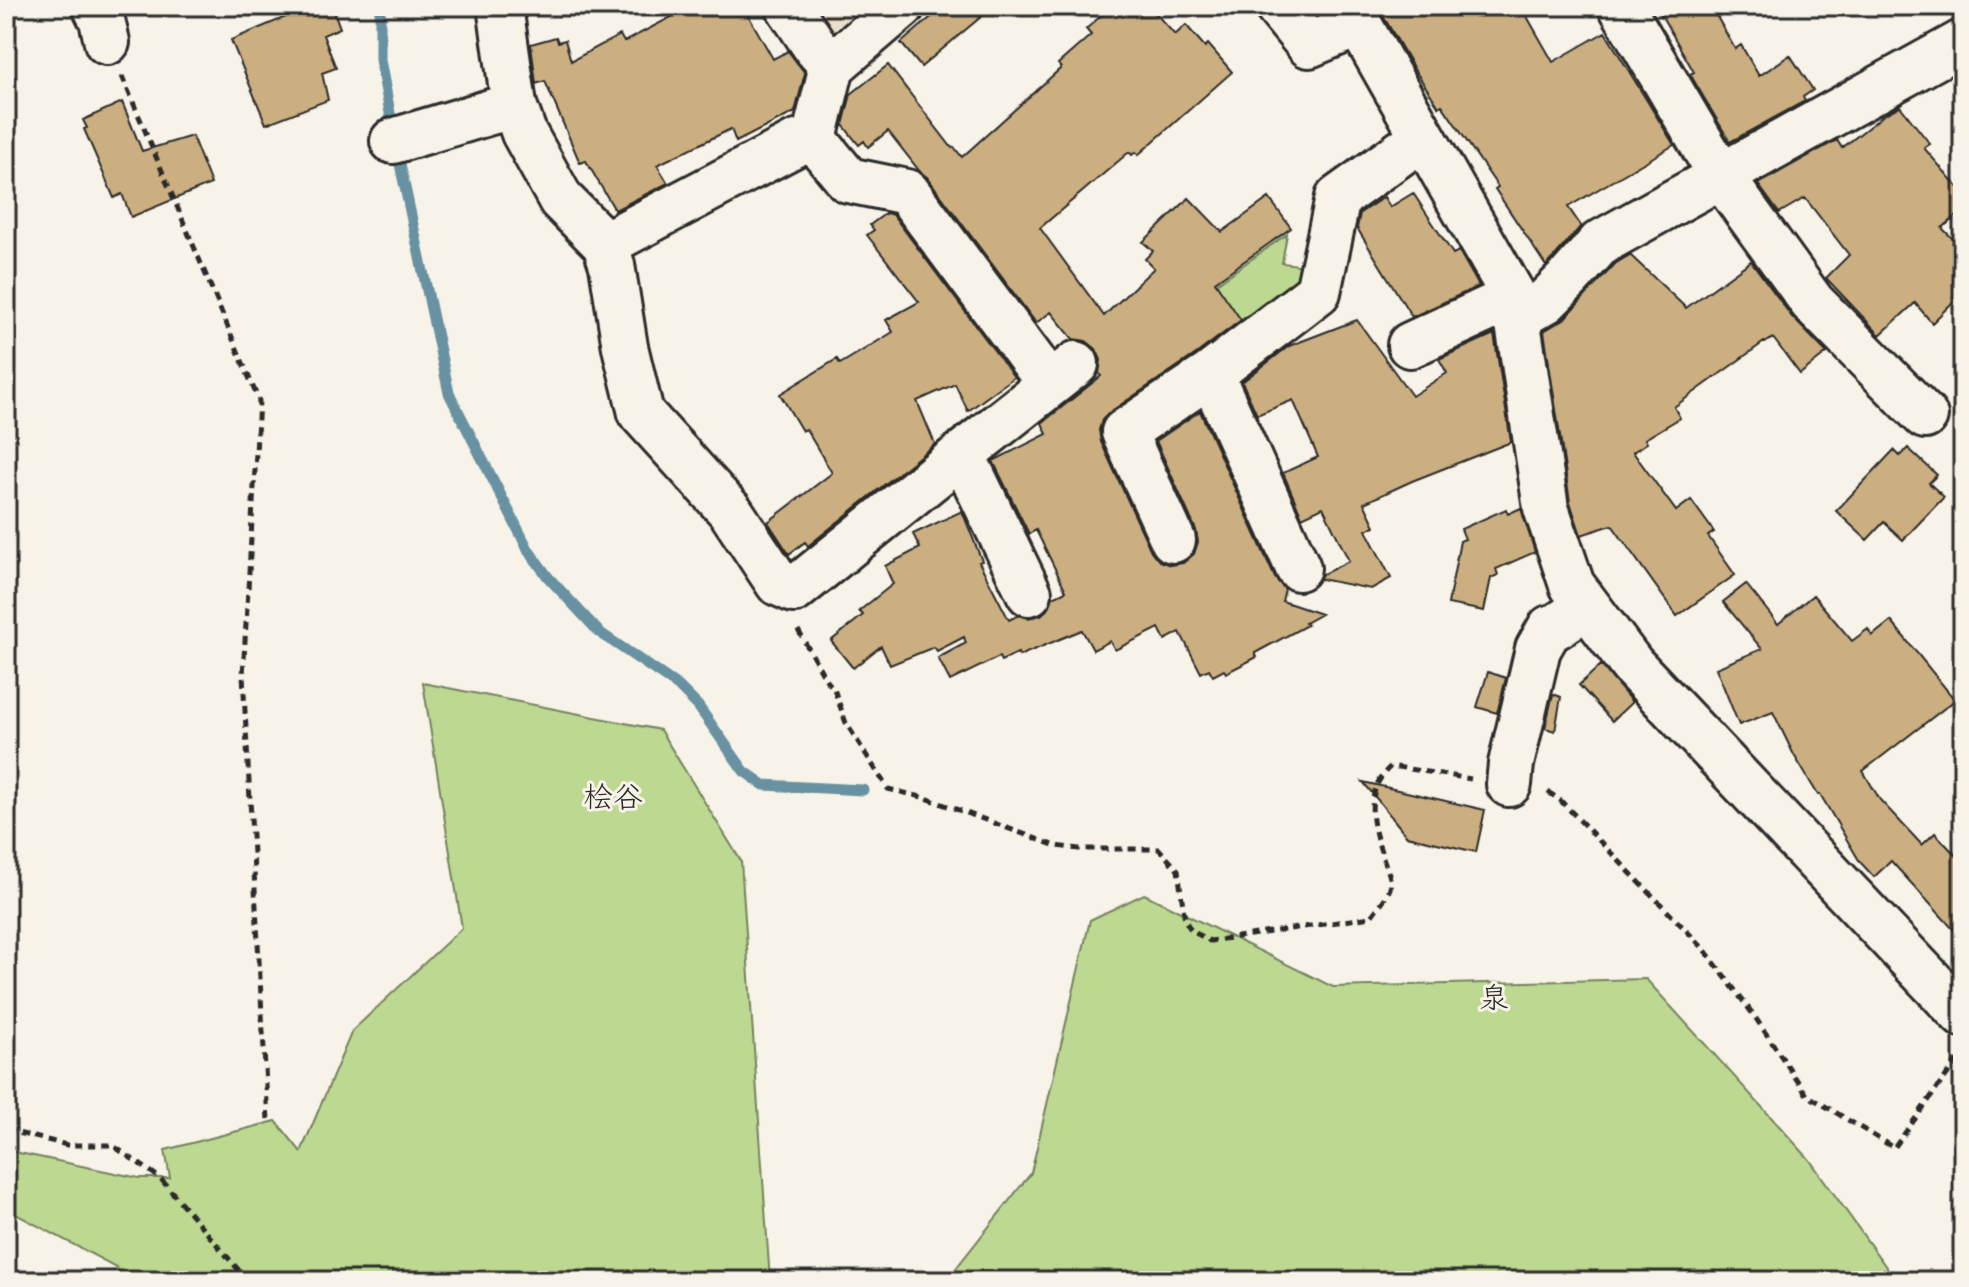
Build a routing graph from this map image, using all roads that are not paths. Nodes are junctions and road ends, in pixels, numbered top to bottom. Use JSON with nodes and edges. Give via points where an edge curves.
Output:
{"nodes":[{"id":1,"x":500,"y":6,"type":"edge"},
{"id":2,"x":788,"y":6,"type":"edge"},
{"id":3,"x":902,"y":6,"type":"edge"},
{"id":4,"x":1277,"y":6,"type":"edge"},
{"id":5,"x":1621,"y":6,"type":"edge"},
{"id":6,"x":1356,"y":15,"type":"edge"},
{"id":7,"x":1963,"y":42,"type":"edge"},
{"id":8,"x":832,"y":66,"type":"junction"},
{"id":9,"x":514,"y":105,"type":"junction"},
{"id":10,"x":1423,"y":137,"type":"junction"},
{"id":11,"x":814,"y":139,"type":"junction"},
{"id":12,"x":393,"y":141,"type":"dead end"},
{"id":13,"x":1721,"y":176,"type":"junction"},
{"id":14,"x":605,"y":244,"type":"junction"},
{"id":15,"x":1516,"y":307,"type":"junction"},
{"id":16,"x":1410,"y":345,"type":"dead end"},
{"id":17,"x":1211,"y":374,"type":"junction"},
{"id":18,"x":1925,"y":416,"type":"dead end"},
{"id":19,"x":962,"y":454,"type":"junction"},
{"id":20,"x":1156,"y":525,"type":"dead end"},
{"id":21,"x":1300,"y":548,"type":"dead end"},
{"id":22,"x":1026,"y":568,"type":"dead end"},
{"id":23,"x":1587,"y":606,"type":"junction"},
{"id":24,"x":1509,"y":784,"type":"road end"},
{"id":25,"x":1963,"y":1015,"type":"edge"}],
"edges":[{"from":1,"to":9,"type":"street"},
{"from":2,"to":8,"type":"street"},
{"from":3,"to":8,"type":"street"},
{"from":4,"to":6,"type":"street","via":[[1309,45]]},
{"from":5,"to":13,"type":"street"},
{"from":6,"to":10,"type":"street"},
{"from":7,"to":13,"type":"street"},
{"from":8,"to":11,"type":"street"},
{"from":9,"to":12,"type":"street"},
{"from":9,"to":14,"type":"street","via":[[561,200]]},
{"from":10,"to":15,"type":"street"},
{"from":10,"to":17,"type":"street","via":[[1338,198],[1313,249],[1318,292]]},
{"from":11,"to":14,"type":"street","via":[[797,143]]},
{"from":11,"to":19,"type":"street","via":[[848,180],[907,192],[947,225],[1063,374]]},
{"from":13,"to":15,"type":"street","via":[[1600,243],[1546,301]]},
{"from":13,"to":18,"type":"street","via":[[1812,302]]},
{"from":14,"to":19,"type":"street","via":[[641,413],[731,512],[778,583],[794,590]]},
{"from":15,"to":16,"type":"street"},
{"from":15,"to":23,"type":"street","via":[[1546,508],[1572,585]]},
{"from":17,"to":20,"type":"street","via":[[1124,432]]},
{"from":17,"to":21,"type":"street"},
{"from":19,"to":22,"type":"street"},
{"from":23,"to":24,"type":"street","via":[[1550,628],[1538,649]]},
{"from":23,"to":25,"type":"street","via":[[1632,665]]}]}
